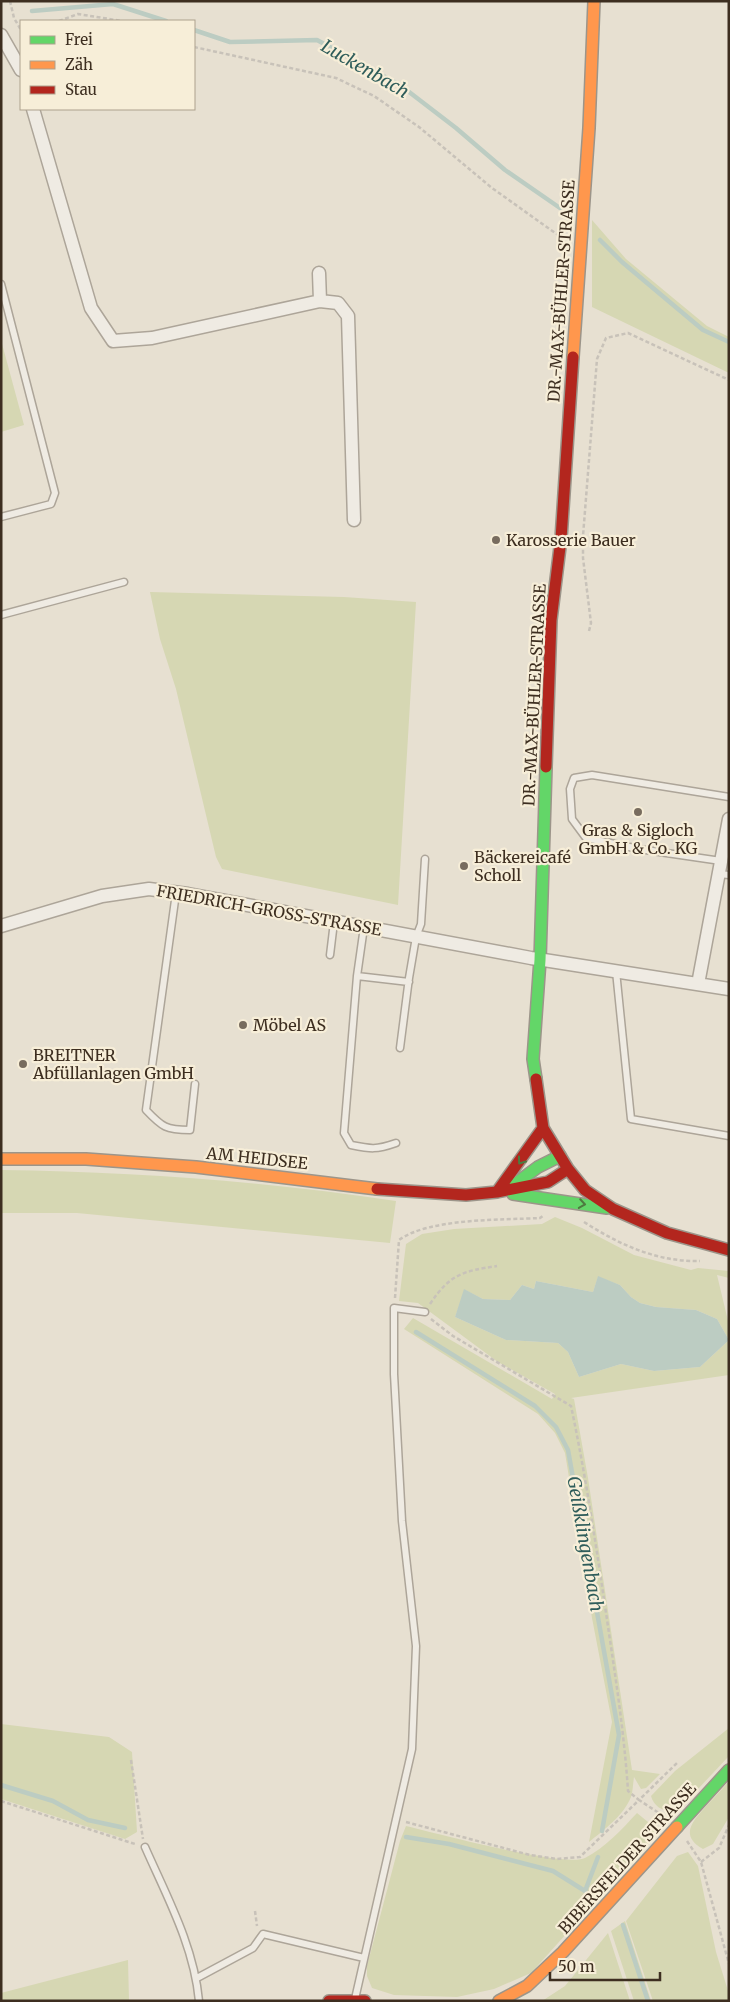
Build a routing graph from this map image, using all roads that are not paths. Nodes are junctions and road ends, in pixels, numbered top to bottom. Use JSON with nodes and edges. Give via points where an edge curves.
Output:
{"nodes":[{"id":1,"x":594,"y":1,"type":"edge"},
{"id":2,"x":2,"y":38,"type":"edge"},
{"id":3,"x":20,"y":68,"type":"edge"},
{"id":4,"x":33,"y":110,"type":"edge"},
{"id":5,"x":319,"y":273,"type":"dead end"},
{"id":6,"x":1,"y":284,"type":"edge"},
{"id":7,"x":320,"y":302,"type":"junction"},
{"id":8,"x":1,"y":518,"type":"edge"},
{"id":9,"x":354,"y":520,"type":"dead end"},
{"id":10,"x":124,"y":582,"type":"dead end"},
{"id":11,"x":1,"y":615,"type":"edge"},
{"id":12,"x":729,"y":796,"type":"edge"},
{"id":13,"x":729,"y":819,"type":"edge"},
{"id":14,"x":425,"y":859,"type":"dead end"},
{"id":15,"x":723,"y":870,"type":"edge"},
{"id":16,"x":176,"y":893,"type":"junction"},
{"id":17,"x":334,"y":922,"type":"junction"},
{"id":18,"x":1,"y":926,"type":"edge"},
{"id":19,"x":364,"y":927,"type":"junction"},
{"id":20,"x":416,"y":937,"type":"junction"},
{"id":21,"x":330,"y":956,"type":"dead end"},
{"id":22,"x":540,"y":960,"type":"junction"},
{"id":23,"x":616,"y":971,"type":"junction"},
{"id":24,"x":357,"y":976,"type":"junction"},
{"id":25,"x":409,"y":982,"type":"junction"},
{"id":26,"x":698,"y":984,"type":"junction"},
{"id":27,"x":729,"y":989,"type":"edge"},
{"id":28,"x":400,"y":1048,"type":"dead end"},
{"id":29,"x":195,"y":1084,"type":"dead end"},
{"id":30,"x":543,"y":1128,"type":"junction"},
{"id":31,"x":729,"y":1136,"type":"edge"},
{"id":32,"x":396,"y":1143,"type":"dead end"},
{"id":33,"x":560,"y":1156,"type":"junction"},
{"id":34,"x":1,"y":1159,"type":"edge"},
{"id":35,"x":568,"y":1169,"type":"junction"},
{"id":36,"x":502,"y":1190,"type":"junction"},
{"id":37,"x":613,"y":1209,"type":"junction"},
{"id":38,"x":729,"y":1250,"type":"edge"},
{"id":39,"x":425,"y":1312,"type":"road end"},
{"id":40,"x":729,"y":1770,"type":"edge"},
{"id":41,"x":144,"y":1847,"type":"road end"},
{"id":42,"x":364,"y":1958,"type":"junction"},
{"id":43,"x":197,"y":1978,"type":"junction"},
{"id":44,"x":354,"y":2000,"type":"edge"},
{"id":45,"x":199,"y":2001,"type":"edge"},
{"id":46,"x":328,"y":2001,"type":"edge"},
{"id":47,"x":365,"y":2001,"type":"edge"},
{"id":48,"x":499,"y":2001,"type":"edge"}],
"edges":[{"from":1,"to":22,"type":"street","name":"DR.-MAX-BÜHLER-STRASSE","via":[[589,128],[561,539],[551,620]]},
{"from":2,"to":3,"type":"street"},
{"from":4,"to":7,"type":"street","via":[[91,308],[113,341],[152,338]]},
{"from":5,"to":7,"type":"street"},
{"from":6,"to":8,"type":"lane","via":[[55,493],[51,504]]},
{"from":7,"to":9,"type":"street","via":[[338,303],[348,316]]},
{"from":10,"to":11,"type":"lane"},
{"from":12,"to":15,"type":"lane","via":[[592,775],[574,778],[570,789],[572,819],[586,838]]},
{"from":13,"to":15,"type":"street"},
{"from":14,"to":20,"type":"lane","via":[[421,924]]},
{"from":15,"to":26,"type":"street"},
{"from":16,"to":17,"type":"street","name":"FRIEDRICH-GROSS-STRASSE"},
{"from":16,"to":18,"type":"street","name":"FRIEDRICH-GROSS-STRASSE","via":[[149,889],[102,896]]},
{"from":16,"to":29,"type":"lane","via":[[146,1110],[161,1125],[190,1130]]},
{"from":17,"to":19,"type":"street","name":"FRIEDRICH-GROSS-STRASSE"},
{"from":17,"to":21,"type":"lane"},
{"from":19,"to":20,"type":"street","name":"FRIEDRICH-GROSS-STRASSE"},
{"from":19,"to":24,"type":"lane"},
{"from":20,"to":22,"type":"street","name":"FRIEDRICH-GROSS-STRASSE"},
{"from":20,"to":25,"type":"lane"},
{"from":22,"to":23,"type":"street","name":"FRIEDRICH-GROSS-STRASSE"},
{"from":22,"to":30,"type":"street","name":"DR.-MAX-BÜHLER-STRASSE","via":[[533,1060]]},
{"from":23,"to":26,"type":"street","name":"FRIEDRICH-GROSS-STRASSE"},
{"from":23,"to":31,"type":"lane","via":[[631,1119]]},
{"from":24,"to":25,"type":"lane"},
{"from":24,"to":32,"type":"lane","via":[[344,1133],[351,1145],[379,1149]]},
{"from":25,"to":28,"type":"lane"},
{"from":26,"to":27,"type":"street","name":"FRIEDRICH-GROSS-STRASSE"},
{"from":30,"to":33,"type":"street","name":"DR.-MAX-BÜHLER-STRASSE"},
{"from":30,"to":36,"type":"street","one_way":true},
{"from":33,"to":35,"type":"street","name":"DR.-MAX-BÜHLER-STRASSE"},
{"from":33,"to":36,"type":"street"},
{"from":34,"to":36,"type":"street","name":"AM HEIDSEE","via":[[86,1159],[187,1167],[433,1194],[466,1195]]},
{"from":35,"to":36,"type":"street","name":"AM HEIDSEE","via":[[548,1182]]},
{"from":35,"to":37,"type":"street","name":"DR.-MAX-BÜHLER-STRASSE","via":[[585,1190]]},
{"from":36,"to":37,"type":"street","one_way":true},
{"from":37,"to":38,"type":"street","name":"DR.-MAX-BÜHLER-STRASSE","via":[[667,1233]]},
{"from":39,"to":42,"type":"lane","via":[[394,1308],[402,1521],[416,1646],[412,1749]]},
{"from":40,"to":48,"type":"street","name":"BIBERSFELDER STRASSE","via":[[562,1952],[527,1986]]},
{"from":41,"to":43,"type":"lane","via":[[183,1932]]},
{"from":42,"to":43,"type":"lane","via":[[263,1934],[253,1948]]},
{"from":42,"to":44,"type":"lane"},
{"from":43,"to":45,"type":"lane"},
{"from":44,"to":46,"type":"street"},
{"from":44,"to":47,"type":"street"}]}
